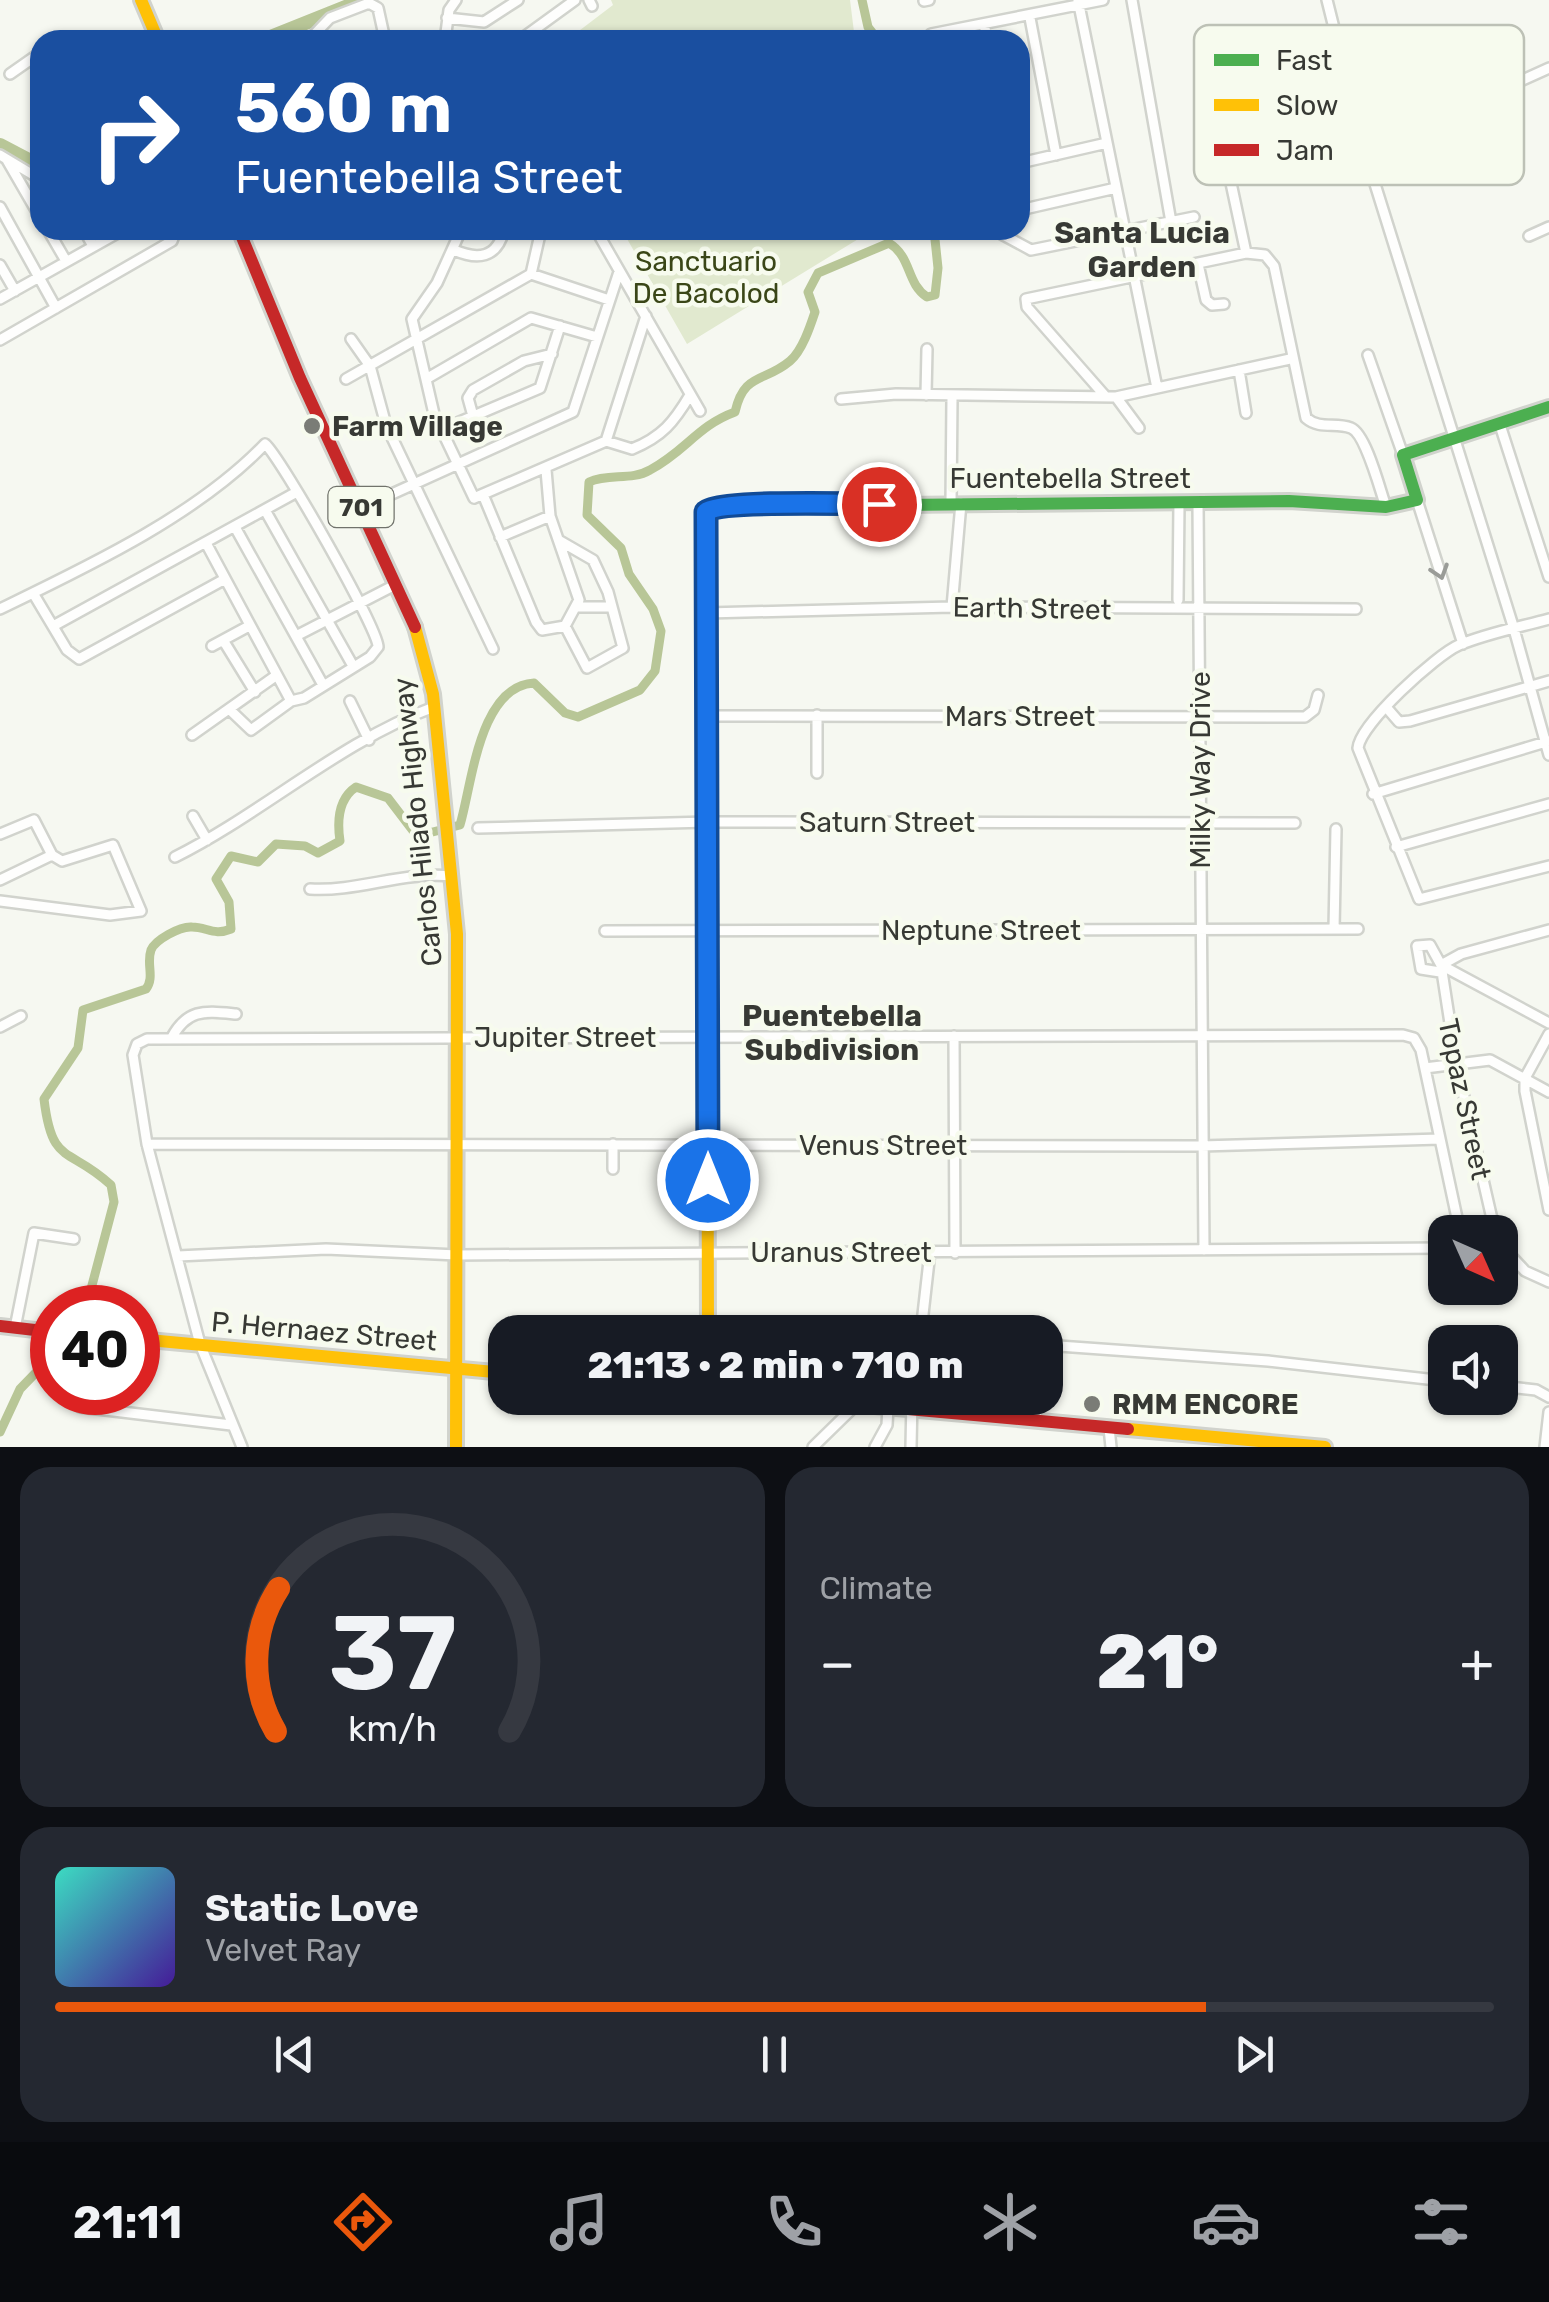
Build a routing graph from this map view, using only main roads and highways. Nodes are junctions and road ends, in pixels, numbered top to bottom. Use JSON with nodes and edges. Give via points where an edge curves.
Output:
{"nodes":[{"id":1,"x":141,"y":0,"type":"edge"},
{"id":2,"x":154,"y":30,"type":"edge"},
{"id":3,"x":243,"y":240,"type":"edge"},
{"id":4,"x":1549,"y":408,"type":"edge"},
{"id":5,"x":708,"y":1315,"type":"edge"},
{"id":6,"x":0,"y":1326,"type":"edge"},
{"id":7,"x":30,"y":1330,"type":"edge"},
{"id":8,"x":160,"y":1341,"type":"edge"},
{"id":9,"x":458,"y":1368,"type":"junction"},
{"id":10,"x":488,"y":1371,"type":"edge"},
{"id":11,"x":994,"y":1415,"type":"edge"},
{"id":12,"x":1283,"y":1444,"type":"edge"},
{"id":13,"x":456,"y":1447,"type":"edge"},
{"id":14,"x":1325,"y":1447,"type":"edge"}],
"edges":[{"from":1,"to":2,"type":"main road"},
{"from":3,"to":9,"type":"main road","name":"Carlos Hilado Highway","number":"701","via":[[395,585],[424,658],[434,707],[452,876],[458,1037]]},
{"from":4,"to":5,"type":"main road","name":"Fuentebella Street","via":[[1404,455],[1417,500],[1386,507],[710,507]]},
{"from":6,"to":7,"type":"main road"},
{"from":8,"to":9,"type":"main road","name":"P. Hernaez Street"},
{"from":9,"to":10,"type":"main road","name":"P. Hernaez Street"},
{"from":9,"to":13,"type":"main road","name":"Carlos Hilado Highway","number":"701"},
{"from":11,"to":12,"type":"main road"},
{"from":12,"to":14,"type":"main road"}]}
